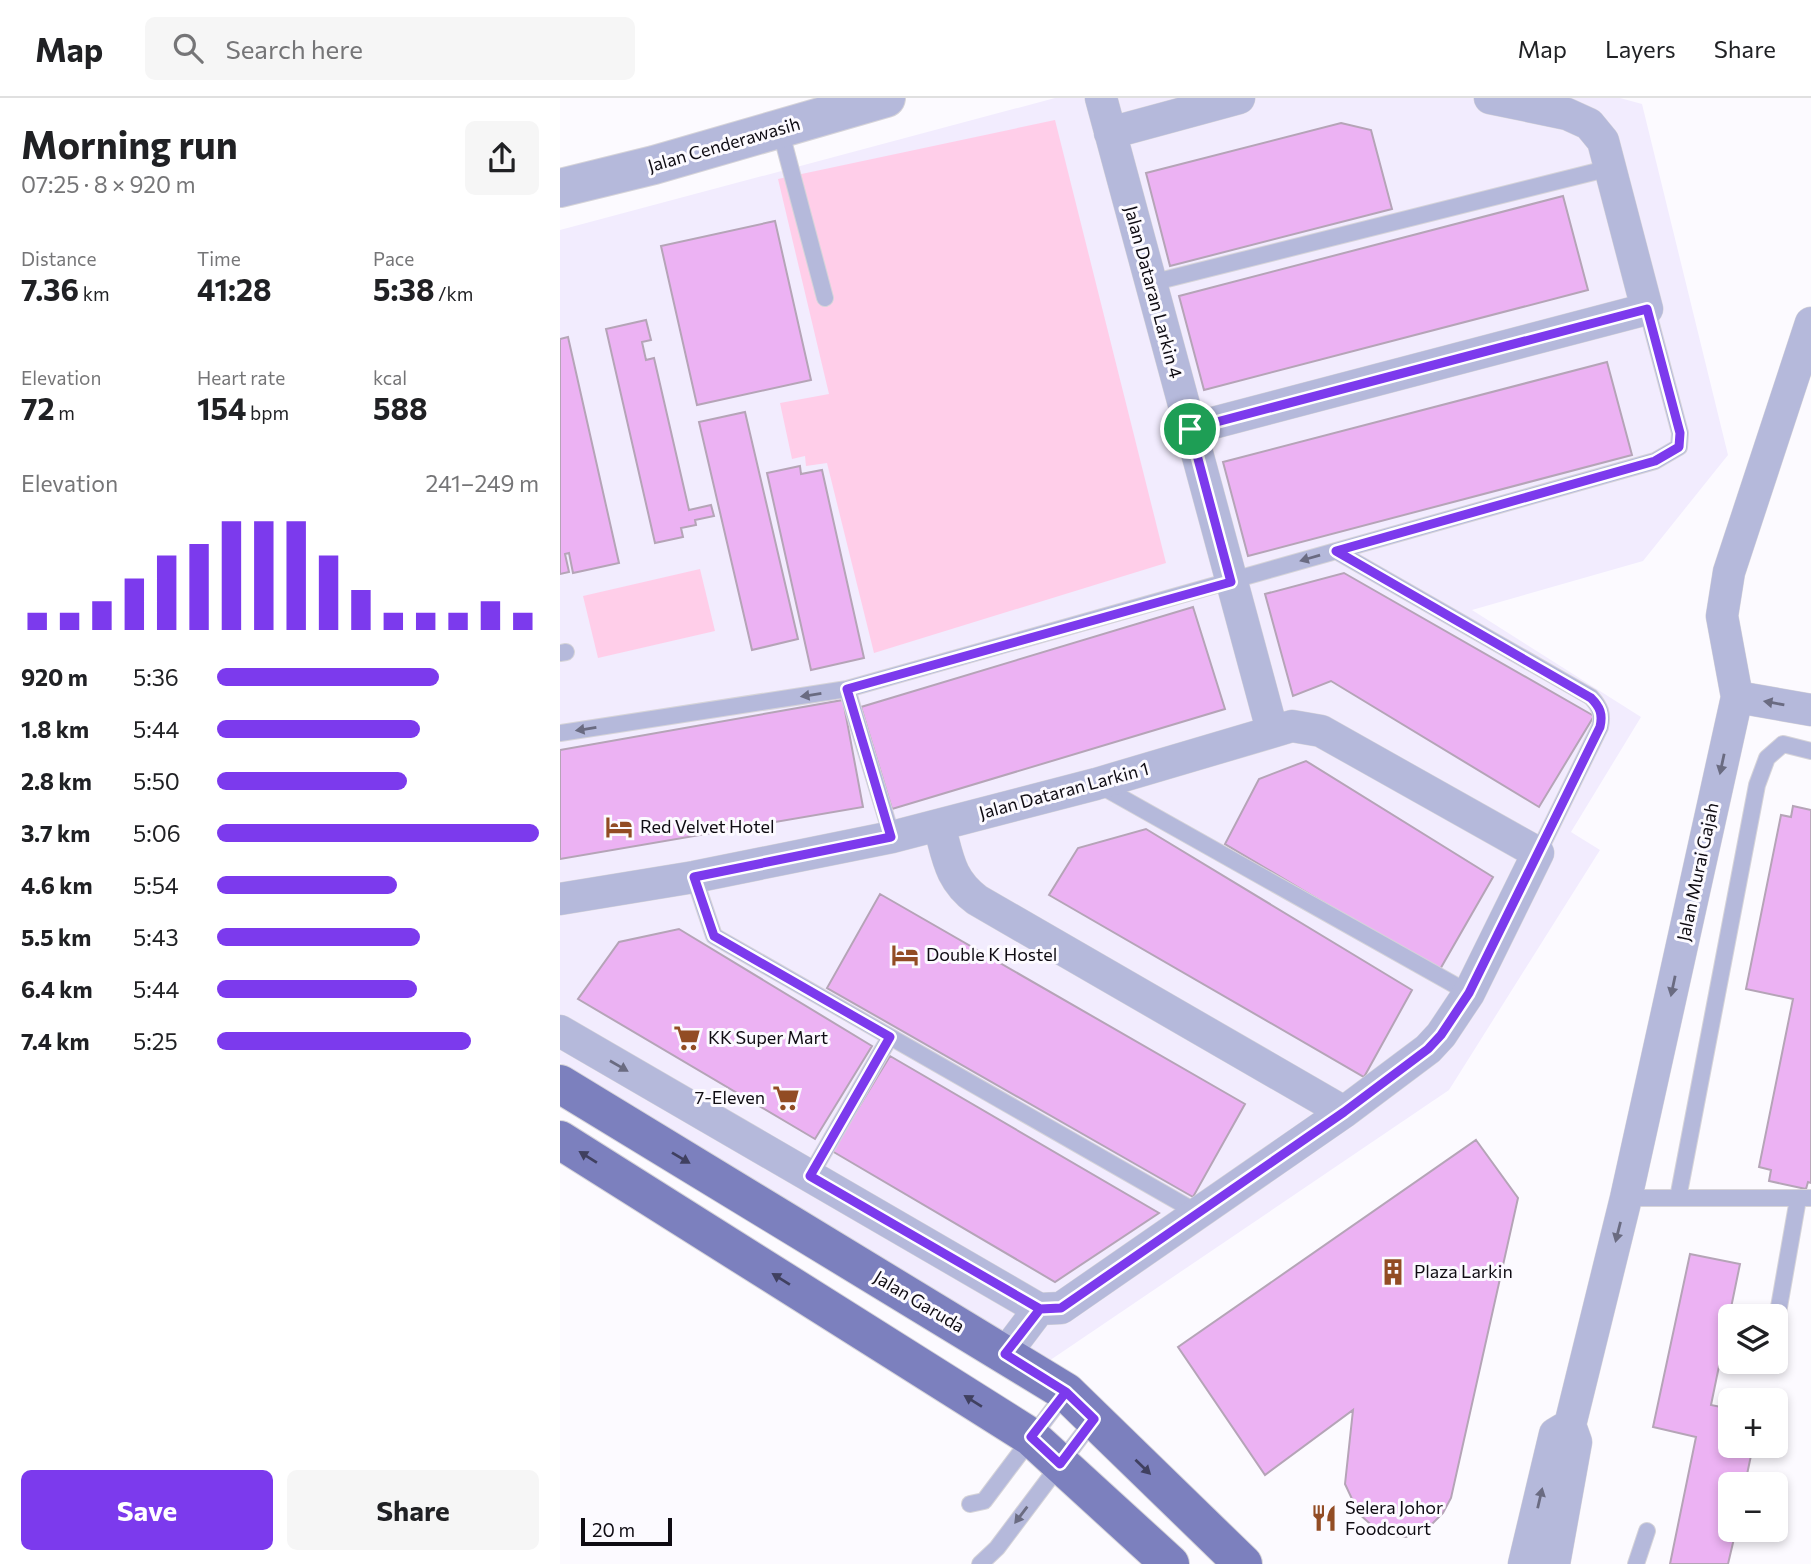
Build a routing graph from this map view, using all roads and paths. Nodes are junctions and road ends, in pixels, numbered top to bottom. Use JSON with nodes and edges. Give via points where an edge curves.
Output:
{"nodes":[{"id":1,"x":886,"y":98,"type":"edge"},
{"id":2,"x":1101,"y":98,"type":"edge"},
{"id":3,"x":1239,"y":98,"type":"edge"},
{"id":4,"x":1490,"y":98,"type":"edge"},
{"id":5,"x":780,"y":129,"type":"junction"},
{"id":6,"x":1110,"y":133,"type":"junction"},
{"id":7,"x":1607,"y":155,"type":"junction"},
{"id":8,"x":560,"y":188,"type":"edge"},
{"id":9,"x":1151,"y":283,"type":"junction"},
{"id":10,"x":825,"y":298,"type":"dead end"},
{"id":11,"x":1647,"y":309,"type":"junction"},
{"id":12,"x":1809,"y":336,"type":"edge"},
{"id":13,"x":1190,"y":429,"type":"junction"},
{"id":14,"x":1336,"y":551,"type":"junction"},
{"id":15,"x":1231,"y":582,"type":"junction"},
{"id":16,"x":847,"y":689,"type":"junction"},
{"id":17,"x":1737,"y":697,"type":"junction"},
{"id":18,"x":1811,"y":710,"type":"edge"},
{"id":19,"x":1272,"y":730,"type":"junction"},
{"id":20,"x":560,"y":733,"type":"edge"},
{"id":21,"x":1811,"y":751,"type":"edge"},
{"id":22,"x":1096,"y":784,"type":"junction"},
{"id":23,"x":939,"y":825,"type":"junction"},
{"id":24,"x":891,"y":837,"type":"junction"},
{"id":25,"x":1538,"y":853,"type":"junction"},
{"id":26,"x":694,"y":877,"type":"junction"},
{"id":27,"x":560,"y":899,"type":"edge"},
{"id":28,"x":1469,"y":993,"type":"junction"},
{"id":29,"x":560,"y":1031,"type":"edge"},
{"id":30,"x":890,"y":1037,"type":"junction"},
{"id":31,"x":560,"y":1084,"type":"edge"},
{"id":32,"x":1344,"y":1112,"type":"junction"},
{"id":33,"x":560,"y":1140,"type":"edge"},
{"id":34,"x":810,"y":1176,"type":"junction"},
{"id":35,"x":1626,"y":1198,"type":"junction"},
{"id":36,"x":1678,"y":1198,"type":"junction"},
{"id":37,"x":1804,"y":1198,"type":"edge"},
{"id":38,"x":1198,"y":1213,"type":"junction"},
{"id":39,"x":1780,"y":1304,"type":"edge"},
{"id":40,"x":1040,"y":1309,"type":"junction"},
{"id":41,"x":1005,"y":1354,"type":"junction"},
{"id":42,"x":1066,"y":1392,"type":"junction"},
{"id":43,"x":1094,"y":1419,"type":"junction"},
{"id":44,"x":1570,"y":1425,"type":"junction"},
{"id":45,"x":1031,"y":1437,"type":"junction"},
{"id":46,"x":1060,"y":1464,"type":"junction"},
{"id":47,"x":970,"y":1504,"type":"dead end"},
{"id":48,"x":1647,"y":1531,"type":"dead end"},
{"id":49,"x":980,"y":1564,"type":"edge"},
{"id":50,"x":1170,"y":1564,"type":"edge"},
{"id":51,"x":1242,"y":1564,"type":"edge"},
{"id":52,"x":1524,"y":1564,"type":"edge"},
{"id":53,"x":1554,"y":1564,"type":"edge"},
{"id":54,"x":1636,"y":1564,"type":"edge"}],
"edges":[{"from":1,"to":5,"type":"street","name":"Jalan Cenderawasih"},
{"from":2,"to":6,"type":"street","name":"Jalan Dataran Larkin 4"},
{"from":3,"to":6,"type":"street"},
{"from":4,"to":7,"type":"street","via":[[1567,114],[1589,124]]},
{"from":5,"to":8,"type":"street","name":"Jalan Cenderawasih"},
{"from":5,"to":10,"type":"lane"},
{"from":6,"to":9,"type":"street","name":"Jalan Dataran Larkin 4"},
{"from":7,"to":9,"type":"lane"},
{"from":7,"to":11,"type":"street"},
{"from":9,"to":13,"type":"street","name":"Jalan Dataran Larkin 4"},
{"from":11,"to":13,"type":"street"},
{"from":11,"to":14,"type":"lane","via":[[1680,433],[1679,447],[1655,461]]},
{"from":12,"to":17,"type":"street","name":"Jalan Murai Gajah","via":[[1729,572],[1722,616]]},
{"from":13,"to":15,"type":"street","name":"Jalan Dataran Larkin 4"},
{"from":14,"to":15,"type":"lane","one_way":true},
{"from":14,"to":25,"type":"lane","via":[[1599,706],[1600,727]]},
{"from":15,"to":16,"type":"lane"},
{"from":15,"to":19,"type":"street","name":"Jalan Dataran Larkin 4"},
{"from":16,"to":20,"type":"lane","one_way":true},
{"from":16,"to":24,"type":"lane"},
{"from":18,"to":17,"type":"street","one_way":true},
{"from":17,"to":35,"type":"street","name":"Jalan Murai Gajah","one_way":true},
{"from":19,"to":22,"type":"street","name":"Jalan Dataran Larkin 1"},
{"from":19,"to":25,"type":"street","name":"Jalan Dataran Larkin 1","via":[[1292,726],[1321,731]]},
{"from":21,"to":36,"type":"lane","via":[[1783,744],[1767,758],[1757,785]]},
{"from":22,"to":23,"type":"street","name":"Jalan Dataran Larkin 1"},
{"from":22,"to":28,"type":"lane"},
{"from":23,"to":24,"type":"street","name":"Jalan Dataran Larkin 1"},
{"from":23,"to":32,"type":"street","via":[[953,873],[961,888],[977,900]]},
{"from":24,"to":26,"type":"street","name":"Jalan Dataran Larkin 1"},
{"from":25,"to":28,"type":"street"},
{"from":26,"to":27,"type":"street","name":"Jalan Dataran Larkin 1"},
{"from":26,"to":30,"type":"lane","via":[[714,936]]},
{"from":28,"to":32,"type":"street","via":[[1428,1049]]},
{"from":29,"to":34,"type":"street","one_way":true},
{"from":30,"to":34,"type":"lane"},
{"from":30,"to":38,"type":"lane"},
{"from":31,"to":41,"type":"main road","name":"Jalan Garuda","one_way":true},
{"from":32,"to":38,"type":"street"},
{"from":45,"to":33,"type":"main road","one_way":true},
{"from":34,"to":40,"type":"street"},
{"from":35,"to":36,"type":"lane"},
{"from":35,"to":44,"type":"street","name":"Jalan Murai Gajah","one_way":true},
{"from":36,"to":37,"type":"lane"},
{"from":37,"to":39,"type":"lane"},
{"from":38,"to":40,"type":"street","via":[[1061,1308]]},
{"from":40,"to":41,"type":"street"},
{"from":41,"to":42,"type":"main road","name":"Jalan Garuda"},
{"from":42,"to":43,"type":"main road","name":"Jalan Garuda"},
{"from":42,"to":45,"type":"lane"},
{"from":43,"to":46,"type":"lane"},
{"from":43,"to":51,"type":"main road","name":"Jalan Garuda","one_way":true},
{"from":52,"to":44,"type":"street","name":"Jalan Murai Gajah","one_way":true,"via":[[1555,1434]]},
{"from":44,"to":53,"type":"street","name":"Jalan Murai Gajah","via":[[1576,1442]]},
{"from":45,"to":46,"type":"main road"},
{"from":45,"to":47,"type":"lane","via":[[984,1501]]},
{"from":46,"to":49,"type":"lane","one_way":true},
{"from":46,"to":50,"type":"main road"},
{"from":48,"to":54,"type":"lane"}]}
